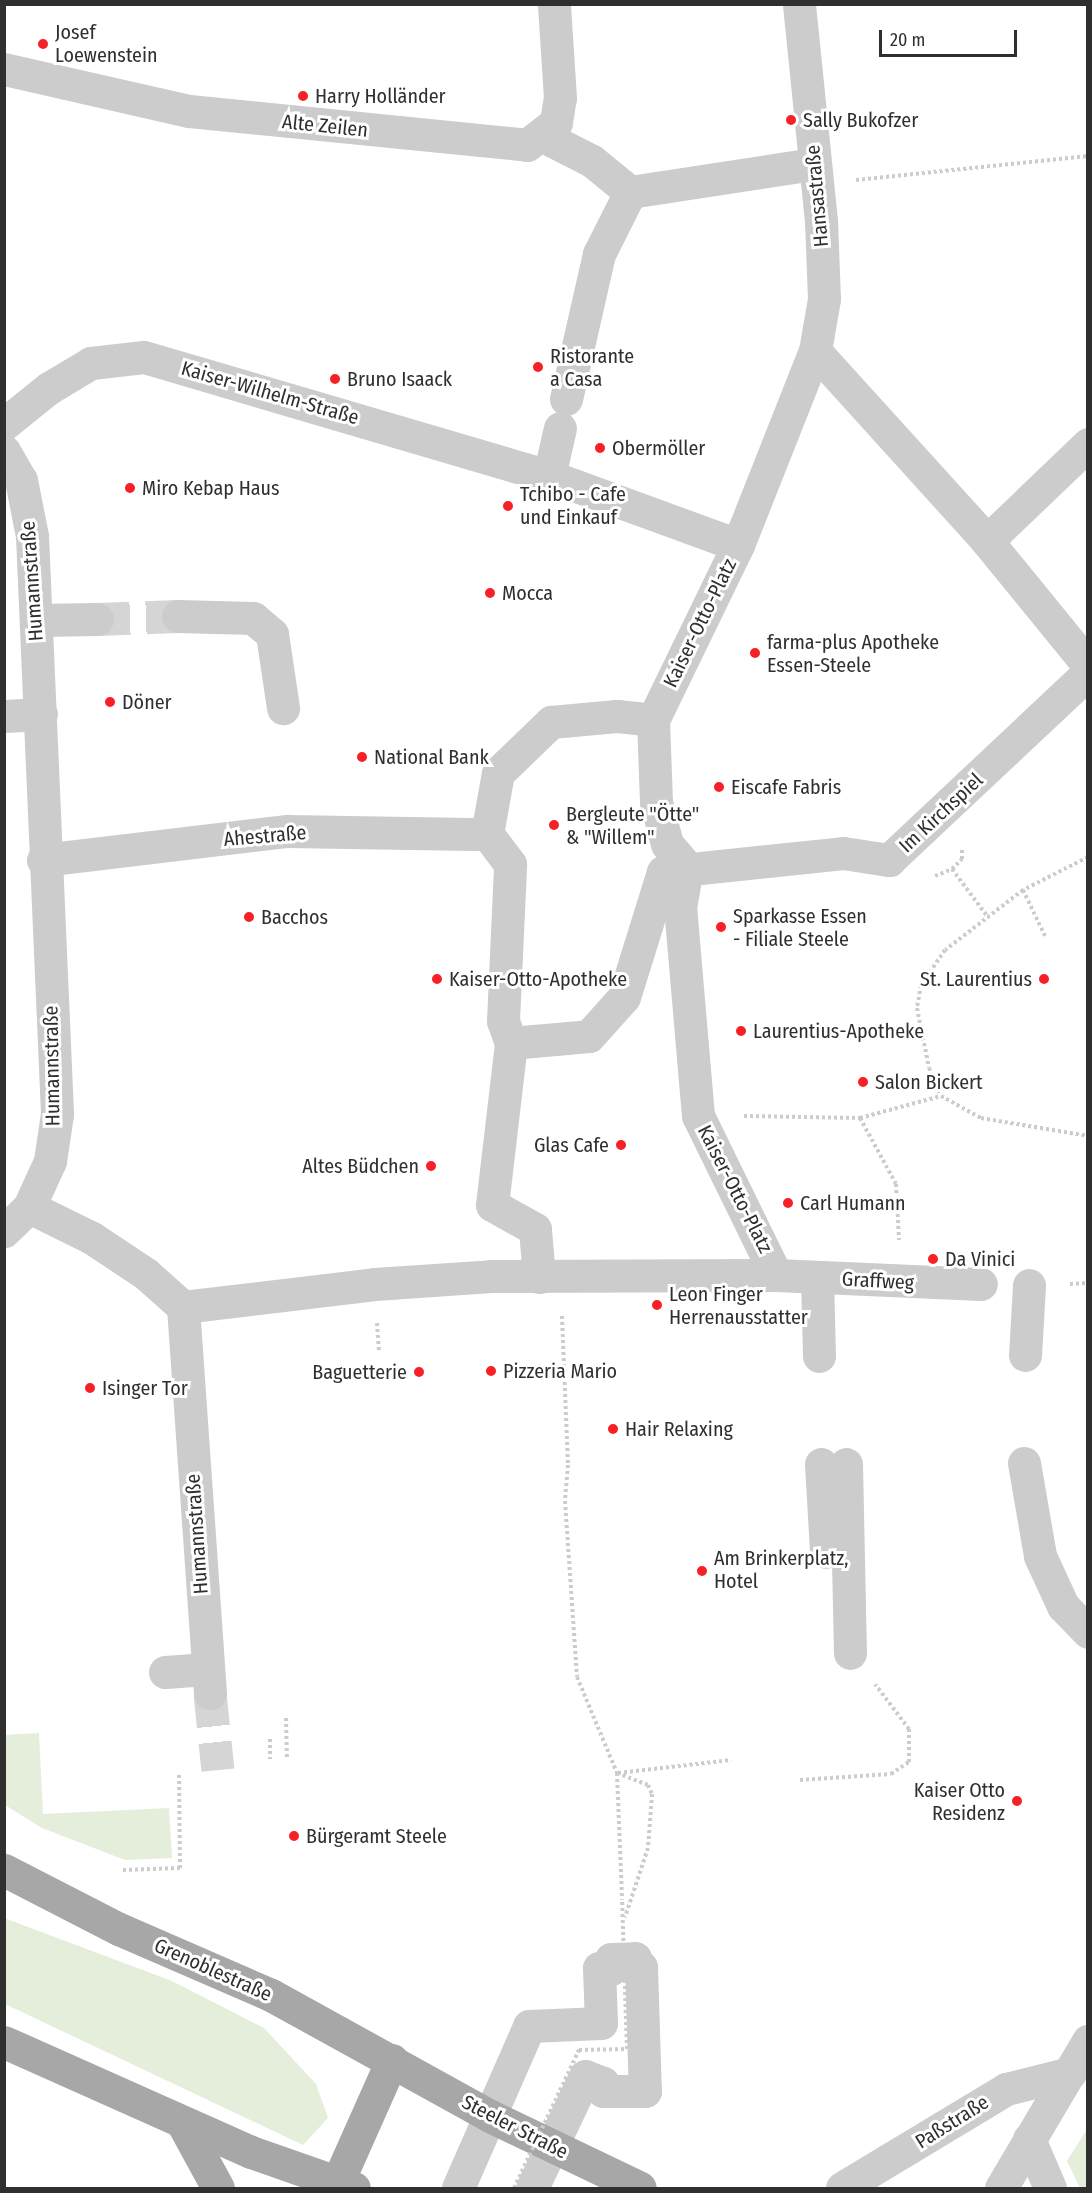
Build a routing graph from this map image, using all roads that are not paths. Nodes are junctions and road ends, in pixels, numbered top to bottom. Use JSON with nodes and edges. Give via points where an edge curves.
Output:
{"nodes":[{"id":1,"x":554,"y":4,"type":"edge"},
{"id":2,"x":799,"y":4,"type":"edge"},
{"id":3,"x":4,"y":69,"type":"edge"},
{"id":4,"x":543,"y":136,"type":"junction"},
{"id":5,"x":816,"y":174,"type":"junction"},
{"id":6,"x":630,"y":192,"type":"junction"},
{"id":7,"x":815,"y":351,"type":"junction"},
{"id":8,"x":4,"y":424,"type":"edge"},
{"id":9,"x":1088,"y":444,"type":"edge"},
{"id":10,"x":4,"y":451,"type":"edge"},
{"id":11,"x":549,"y":476,"type":"junction"},
{"id":12,"x":987,"y":541,"type":"junction"},
{"id":13,"x":738,"y":545,"type":"junction"},
{"id":14,"x":178,"y":616,"type":"tunnel mouth"},
{"id":15,"x":97,"y":619,"type":"tunnel mouth"},
{"id":16,"x":36,"y":620,"type":"junction"},
{"id":17,"x":1088,"y":665,"type":"edge"},
{"id":18,"x":1088,"y":673,"type":"edge"},
{"id":19,"x":283,"y":708,"type":"dead end"},
{"id":20,"x":40,"y":714,"type":"junction"},
{"id":21,"x":4,"y":716,"type":"edge"},
{"id":22,"x":652,"y":720,"type":"junction"},
{"id":23,"x":487,"y":834,"type":"junction"},
{"id":24,"x":43,"y":860,"type":"junction"},
{"id":25,"x":687,"y":867,"type":"junction"},
{"id":26,"x":511,"y":1043,"type":"junction"},
{"id":27,"x":29,"y":1207,"type":"junction"},
{"id":28,"x":4,"y":1231,"type":"edge"},
{"id":29,"x":776,"y":1275,"type":"junction"},
{"id":30,"x":550,"y":1277,"type":"junction"},
{"id":31,"x":816,"y":1278,"type":"junction"},
{"id":32,"x":981,"y":1284,"type":"dead end"},
{"id":33,"x":1029,"y":1285,"type":"dead end"},
{"id":34,"x":183,"y":1307,"type":"junction"},
{"id":35,"x":1025,"y":1355,"type":"dead end"},
{"id":36,"x":819,"y":1356,"type":"dead end"},
{"id":37,"x":1024,"y":1463,"type":"dead end"},
{"id":38,"x":834,"y":1464,"type":"dead end"},
{"id":39,"x":1088,"y":1632,"type":"edge"},
{"id":40,"x":850,"y":1661,"type":"road end"},
{"id":41,"x":165,"y":1672,"type":"dead end"},
{"id":42,"x":13,"y":1882,"type":"edge"},
{"id":43,"x":1088,"y":2041,"type":"edge"},
{"id":44,"x":4,"y":2042,"type":"edge"},
{"id":45,"x":392,"y":2061,"type":"junction"},
{"id":46,"x":1070,"y":2073,"type":"junction"},
{"id":47,"x":182,"y":2122,"type":"junction"},
{"id":48,"x":1029,"y":2139,"type":"junction"},
{"id":49,"x":343,"y":2187,"type":"edge"},
{"id":50,"x":218,"y":2188,"type":"edge"},
{"id":51,"x":458,"y":2188,"type":"edge"},
{"id":52,"x":532,"y":2188,"type":"edge"},
{"id":53,"x":640,"y":2188,"type":"edge"},
{"id":54,"x":842,"y":2188,"type":"edge"},
{"id":55,"x":1000,"y":2188,"type":"edge"},
{"id":56,"x":1050,"y":2188,"type":"edge"}],
"edges":[{"from":1,"to":4,"type":"street","via":[[560,98],[556,122]]},
{"from":2,"to":5,"type":"street","name":"Hansastraße"},
{"from":3,"to":4,"type":"street","name":"Alte Zeilen","via":[[189,111],[503,145],[527,145]]},
{"from":4,"to":6,"type":"street","via":[[592,160]]},
{"from":5,"to":6,"type":"street"},
{"from":5,"to":7,"type":"street","name":"Hansastraße","via":[[824,299]]},
{"from":6,"to":11,"type":"street","via":[[599,254]]},
{"from":7,"to":12,"type":"street"},
{"from":7,"to":13,"type":"street","name":"Hansastraße"},
{"from":8,"to":11,"type":"street","name":"Kaiser-Wilhelm-Straße","via":[[91,363],[144,357]]},
{"from":9,"to":12,"type":"street"},
{"from":10,"to":16,"type":"street","name":"Humannstraße","via":[[21,480],[32,536]]},
{"from":11,"to":13,"type":"street","name":"Kaiser-Otto-Platz"},
{"from":12,"to":17,"type":"street"},
{"from":13,"to":22,"type":"street","name":"Kaiser-Otto-Platz"},
{"from":14,"to":19,"type":"street","via":[[253,618],[272,634]]},
{"from":15,"to":16,"type":"street"},
{"from":16,"to":20,"type":"street","name":"Humannstraße"},
{"from":18,"to":25,"type":"street","name":"Im Kirchspiel","via":[[889,860],[843,853]]},
{"from":20,"to":21,"type":"street"},
{"from":20,"to":24,"type":"street","name":"Humannstraße"},
{"from":22,"to":23,"type":"street","via":[[617,716],[551,722],[498,773]]},
{"from":22,"to":25,"type":"street","name":"Kaiser-Otto-Platz","via":[[656,802],[667,844]]},
{"from":23,"to":24,"type":"street","name":"Ahestraße","via":[[287,831]]},
{"from":23,"to":26,"type":"street","via":[[510,864],[503,1021]]},
{"from":24,"to":27,"type":"street","name":"Humannstraße","via":[[57,1114],[50,1161]]},
{"from":25,"to":26,"type":"street","via":[[663,872],[624,997],[589,1036]]},
{"from":25,"to":29,"type":"street","name":"Kaiser-Otto-Platz","via":[[680,908],[698,1116]]},
{"from":26,"to":30,"type":"street","via":[[492,1205],[536,1229]]},
{"from":27,"to":28,"type":"street"},
{"from":27,"to":34,"type":"street","via":[[92,1238],[146,1274]]},
{"from":29,"to":30,"type":"street","name":"Kaiser-Otto-Platz"},
{"from":29,"to":31,"type":"street","name":"Graffweg"},
{"from":30,"to":34,"type":"street","name":"Kaiser-Otto-Platz","via":[[375,1284]]},
{"from":31,"to":32,"type":"street","name":"Graffweg"},
{"from":31,"to":36,"type":"street"},
{"from":33,"to":35,"type":"street"},
{"from":34,"to":41,"type":"street","name":"Humannstraße","via":[[208,1681]]},
{"from":37,"to":39,"type":"street","via":[[1040,1556],[1063,1606]]},
{"from":38,"to":40,"type":"street"},
{"from":42,"to":45,"type":"main road","name":"Grenoblestraße","via":[[271,1995]]},
{"from":43,"to":46,"type":"street"},
{"from":44,"to":47,"type":"main road"},
{"from":45,"to":49,"type":"main road"},
{"from":45,"to":53,"type":"main road","name":"Steeler Straße","via":[[490,2116]]},
{"from":46,"to":48,"type":"street"},
{"from":46,"to":54,"type":"street","name":"Paßstraße","via":[[1006,2089]]},
{"from":47,"to":49,"type":"main road"},
{"from":47,"to":50,"type":"main road"},
{"from":48,"to":55,"type":"street"},
{"from":48,"to":56,"type":"street"},
{"from":51,"to":52,"type":"street","via":[[529,2035],[529,2026],[601,2023],[599,1968],[611,1968],[611,1959],[635,1958],[636,1967],[640,1968],[645,2091],[603,2091],[603,2083],[585,2076]]}]}
